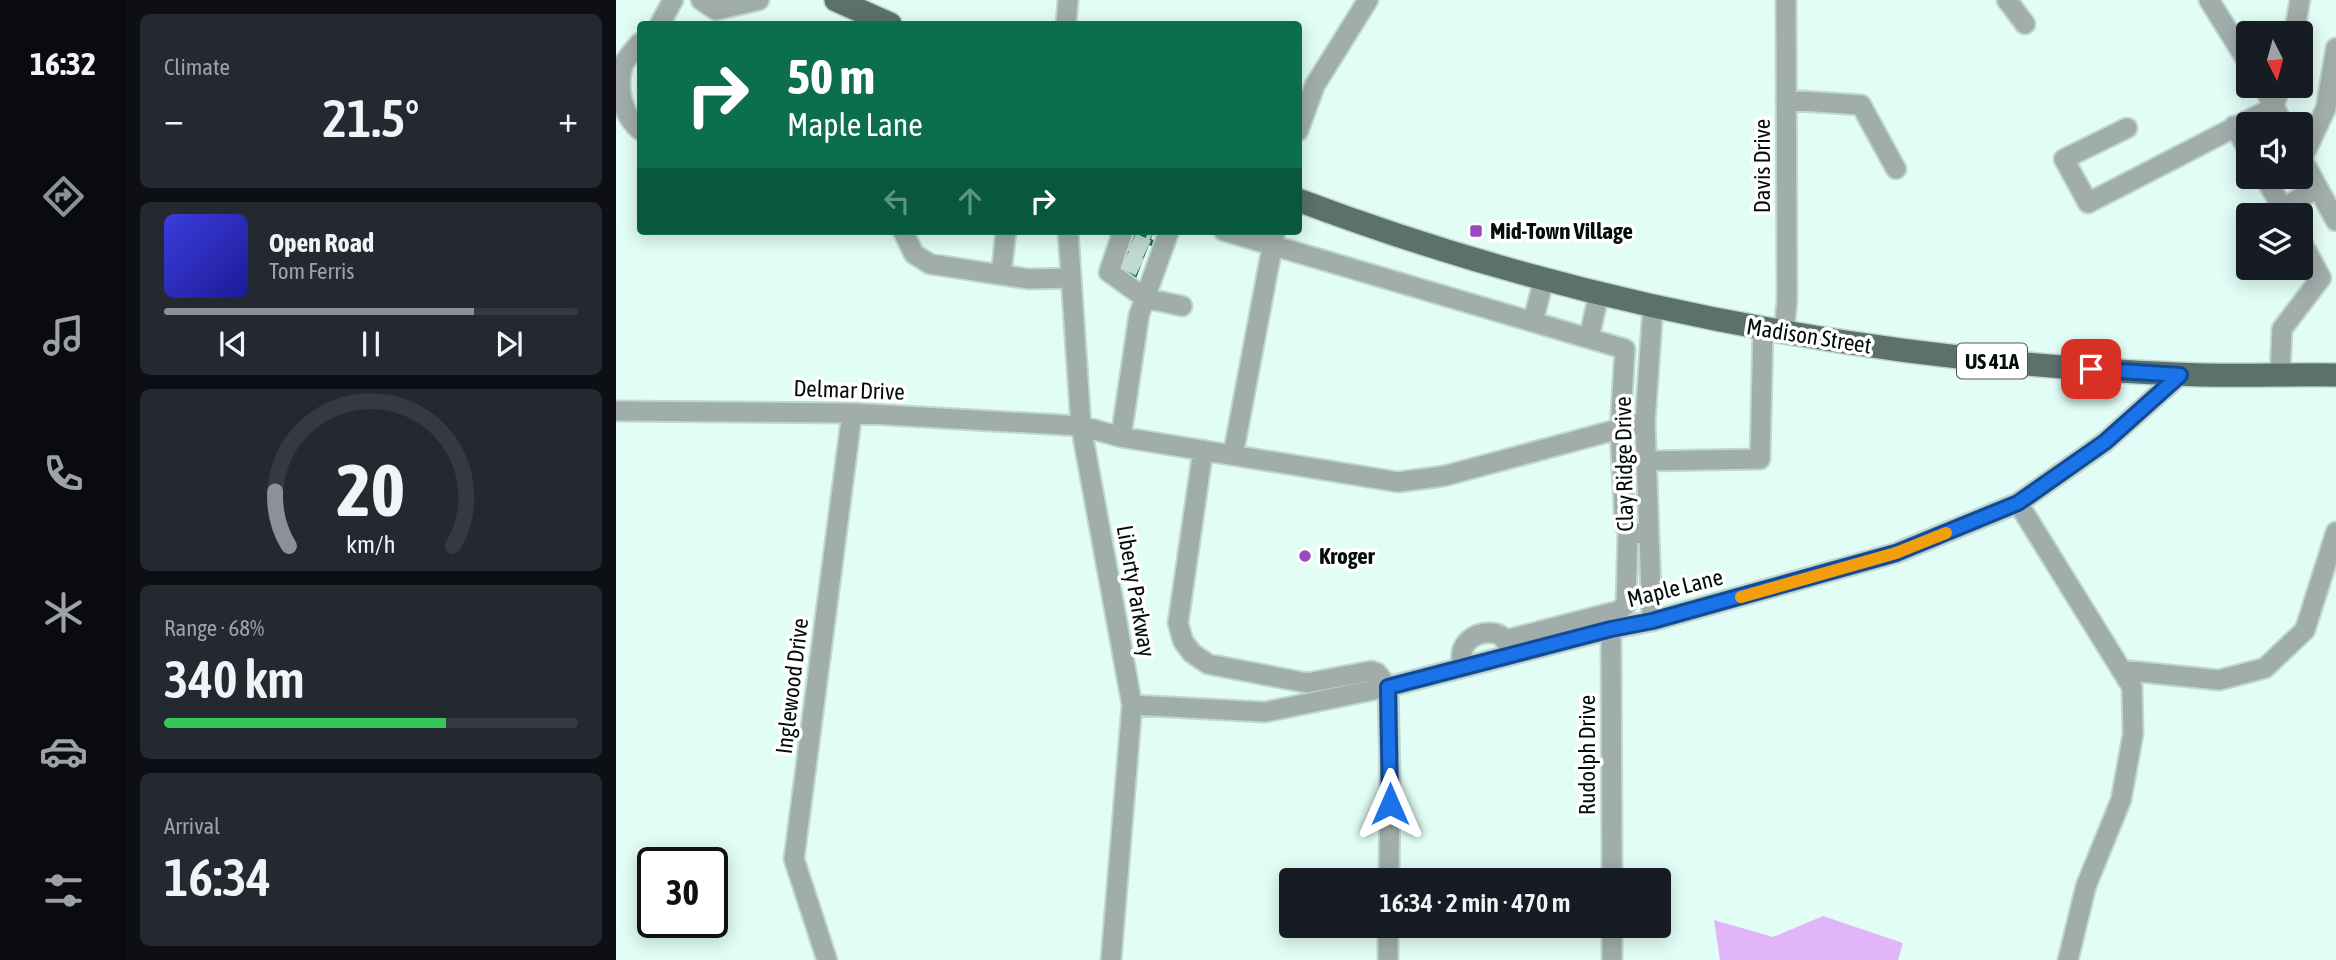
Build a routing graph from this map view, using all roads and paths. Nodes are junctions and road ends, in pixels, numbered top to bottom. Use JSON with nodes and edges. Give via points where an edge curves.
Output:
{"nodes":[{"id":1,"x":673,"y":0,"type":"edge"},
{"id":2,"x":759,"y":0,"type":"edge"},
{"id":3,"x":836,"y":0,"type":"edge"},
{"id":4,"x":1068,"y":0,"type":"edge"},
{"id":5,"x":1368,"y":0,"type":"edge"},
{"id":6,"x":1786,"y":0,"type":"edge"},
{"id":7,"x":2007,"y":0,"type":"edge"},
{"id":8,"x":2209,"y":0,"type":"edge"},
{"id":9,"x":2300,"y":0,"type":"edge"},
{"id":10,"x":712,"y":9,"type":"edge"},
{"id":11,"x":662,"y":21,"type":"edge"},
{"id":12,"x":883,"y":21,"type":"edge"},
{"id":13,"x":1066,"y":21,"type":"edge"},
{"id":14,"x":2296,"y":21,"type":"edge"},
{"id":15,"x":2025,"y":24,"type":"dead end"},
{"id":16,"x":2236,"y":43,"type":"edge"},
{"id":17,"x":637,"y":47,"type":"edge"},
{"id":18,"x":2336,"y":48,"type":"edge"},
{"id":19,"x":1305,"y":93,"type":"edge"},
{"id":20,"x":1786,"y":100,"type":"junction"},
{"id":21,"x":637,"y":126,"type":"edge"},
{"id":22,"x":2234,"y":126,"type":"joint"},
{"id":23,"x":2127,"y":128,"type":"dead end"},
{"id":24,"x":2236,"y":129,"type":"edge"},
{"id":25,"x":2313,"y":135,"type":"edge"},
{"id":26,"x":1896,"y":169,"type":"dead end"},
{"id":27,"x":2313,"y":179,"type":"edge"},
{"id":28,"x":2318,"y":188,"type":"junction"},
{"id":29,"x":1302,"y":201,"type":"edge"},
{"id":30,"x":2297,"y":203,"type":"edge"},
{"id":31,"x":2336,"y":221,"type":"edge"},
{"id":32,"x":905,"y":235,"type":"edge"},
{"id":33,"x":1006,"y":235,"type":"edge"},
{"id":34,"x":1068,"y":235,"type":"edge"},
{"id":35,"x":1273,"y":237,"type":"edge"},
{"id":36,"x":1142,"y":247,"type":"edge"},
{"id":37,"x":2313,"y":264,"type":"edge"},
{"id":38,"x":1001,"y":275,"type":"junction"},
{"id":39,"x":1071,"y":278,"type":"junction"},
{"id":40,"x":1544,"y":279,"type":"junction"},
{"id":41,"x":1599,"y":293,"type":"junction"},
{"id":42,"x":1145,"y":298,"type":"junction"},
{"id":43,"x":1182,"y":306,"type":"dead end"},
{"id":44,"x":1653,"y":306,"type":"junction"},
{"id":45,"x":1533,"y":321,"type":"junction"},
{"id":46,"x":1773,"y":330,"type":"junction"},
{"id":47,"x":1589,"y":338,"type":"junction"},
{"id":48,"x":2280,"y":374,"type":"junction"},
{"id":49,"x":2180,"y":375,"type":"junction"},
{"id":50,"x":2336,"y":375,"type":"edge"},
{"id":51,"x":616,"y":411,"type":"edge"},
{"id":52,"x":852,"y":413,"type":"junction"},
{"id":53,"x":1645,"y":422,"type":"junction"},
{"id":54,"x":1081,"y":426,"type":"junction"},
{"id":55,"x":1620,"y":429,"type":"junction"},
{"id":56,"x":1121,"y":437,"type":"junction"},
{"id":57,"x":1203,"y":450,"type":"junction"},
{"id":58,"x":1233,"y":455,"type":"junction"},
{"id":59,"x":1647,"y":461,"type":"junction"},
{"id":60,"x":2018,"y":503,"type":"junction"},
{"id":61,"x":1628,"y":531,"type":"junction"},
{"id":62,"x":2336,"y":532,"type":"edge"},
{"id":63,"x":1649,"y":534,"type":"junction"},
{"id":64,"x":1652,"y":621,"type":"junction"},
{"id":65,"x":1611,"y":629,"type":"junction"},
{"id":66,"x":1508,"y":648,"type":"junction"},
{"id":67,"x":1462,"y":667,"type":"junction"},
{"id":68,"x":2121,"y":670,"type":"junction"},
{"id":69,"x":1388,"y":687,"type":"junction"},
{"id":70,"x":1132,"y":705,"type":"junction"},
{"id":71,"x":1389,"y":868,"type":"edge"},
{"id":72,"x":1612,"y":868,"type":"edge"},
{"id":73,"x":1388,"y":938,"type":"edge"},
{"id":74,"x":1612,"y":938,"type":"edge"},
{"id":75,"x":827,"y":960,"type":"edge"},
{"id":76,"x":1111,"y":960,"type":"edge"},
{"id":77,"x":1388,"y":960,"type":"edge"},
{"id":78,"x":1612,"y":960,"type":"edge"},
{"id":79,"x":2067,"y":960,"type":"edge"}],
"edges":[{"from":1,"to":11,"type":"street"},
{"from":2,"to":10,"type":"street"},
{"from":3,"to":12,"type":"main road"},
{"from":4,"to":13,"type":"street"},
{"from":5,"to":19,"type":"street","via":[[1315,85]]},
{"from":6,"to":20,"type":"street","name":"Davis Drive"},
{"from":7,"to":15,"type":"street"},
{"from":8,"to":16,"type":"street"},
{"from":9,"to":14,"type":"street"},
{"from":17,"to":21,"type":"street","via":[[624,63],[618,87],[625,110]]},
{"from":18,"to":25,"type":"street","via":[[2326,108]]},
{"from":20,"to":26,"type":"street","via":[[1861,105]]},
{"from":20,"to":46,"type":"street","name":"Davis Drive","via":[[1787,300]]},
{"from":22,"to":23,"type":"street","via":[[2088,203],[2064,159]]},
{"from":22,"to":24,"type":"street"},
{"from":27,"to":28,"type":"street"},
{"from":28,"to":30,"type":"street"},
{"from":28,"to":31,"type":"street"},
{"from":29,"to":40,"type":"main road","name":"Madison Street","number":"US 41A"},
{"from":32,"to":38,"type":"street","via":[[914,254],[930,264]]},
{"from":33,"to":38,"type":"street"},
{"from":34,"to":39,"type":"street","name":"Liberty Parkway"},
{"from":35,"to":45,"type":"street"},
{"from":35,"to":58,"type":"street"},
{"from":36,"to":42,"type":"street"},
{"from":36,"to":42,"type":"street","via":[[1109,272]]},
{"from":37,"to":48,"type":"street","via":[[2321,278],[2282,329]]},
{"from":38,"to":39,"type":"street"},
{"from":39,"to":54,"type":"street","name":"Liberty Parkway"},
{"from":40,"to":41,"type":"main road","name":"Madison Street","number":"US 41A"},
{"from":40,"to":45,"type":"street"},
{"from":41,"to":44,"type":"main road","name":"Madison Street","number":"US 41A"},
{"from":41,"to":47,"type":"street"},
{"from":42,"to":43,"type":"street"},
{"from":42,"to":56,"type":"street"},
{"from":44,"to":46,"type":"main road","name":"Madison Street","number":"US 41A"},
{"from":44,"to":53,"type":"street","name":"Clay Ridge Drive"},
{"from":45,"to":47,"type":"street"},
{"from":46,"to":49,"type":"main road","name":"Madison Street","number":"US 41A","via":[[1948,357]]},
{"from":46,"to":59,"type":"street","name":"Davis Drive","via":[[1760,459]]},
{"from":47,"to":55,"type":"street","via":[[1625,348]]},
{"from":48,"to":49,"type":"main road","name":"Madison Street","number":"US 41A"},
{"from":48,"to":50,"type":"main road","name":"Madison Street","number":"US 41A"},
{"from":49,"to":60,"type":"street","name":"Maple Lane","via":[[2105,442]]},
{"from":51,"to":52,"type":"street","name":"Delmar Drive"},
{"from":52,"to":54,"type":"street","name":"Delmar Drive"},
{"from":52,"to":75,"type":"street","name":"Inglewood Drive","via":[[794,859]]},
{"from":53,"to":55,"type":"street","name":"Delmar Drive"},
{"from":53,"to":59,"type":"street","name":"Clay Ridge Drive"},
{"from":54,"to":56,"type":"street","name":"Delmar Drive"},
{"from":54,"to":70,"type":"street","name":"Liberty Parkway"},
{"from":55,"to":58,"type":"street","name":"Delmar Drive","via":[[1444,476],[1398,482]]},
{"from":55,"to":61,"type":"street"},
{"from":56,"to":57,"type":"street","name":"Delmar Drive"},
{"from":57,"to":58,"type":"street","name":"Delmar Drive"},
{"from":57,"to":69,"type":"street","via":[[1178,624],[1192,653],[1208,664],[1307,683],[1371,671]]},
{"from":59,"to":63,"type":"street","name":"Clay Ridge Drive"},
{"from":60,"to":64,"type":"street","name":"Maple Lane","via":[[1896,553]]},
{"from":60,"to":68,"type":"street"},
{"from":61,"to":63,"type":"street"},
{"from":61,"to":66,"type":"street","via":[[1626,604],[1618,611]]},
{"from":62,"to":68,"type":"street","via":[[2305,630],[2265,668],[2219,680]]},
{"from":63,"to":64,"type":"street","name":"Clay Ridge Drive"},
{"from":64,"to":65,"type":"street","name":"Maple Lane"},
{"from":65,"to":66,"type":"street","name":"Maple Lane"},
{"from":65,"to":72,"type":"street","name":"Rudolph Drive"},
{"from":66,"to":67,"type":"street","name":"Maple Lane"},
{"from":66,"to":67,"type":"street","via":[[1497,633],[1473,636],[1464,645]]},
{"from":67,"to":69,"type":"street","name":"Maple Lane"},
{"from":68,"to":79,"type":"street","via":[[2132,687],[2133,734],[2121,800],[2086,886]]},
{"from":69,"to":70,"type":"street","name":"Maple Lane","via":[[1265,712]]},
{"from":69,"to":71,"type":"street"},
{"from":70,"to":76,"type":"street","name":"Liberty Parkway"},
{"from":73,"to":77,"type":"street"},
{"from":74,"to":78,"type":"street"}]}
